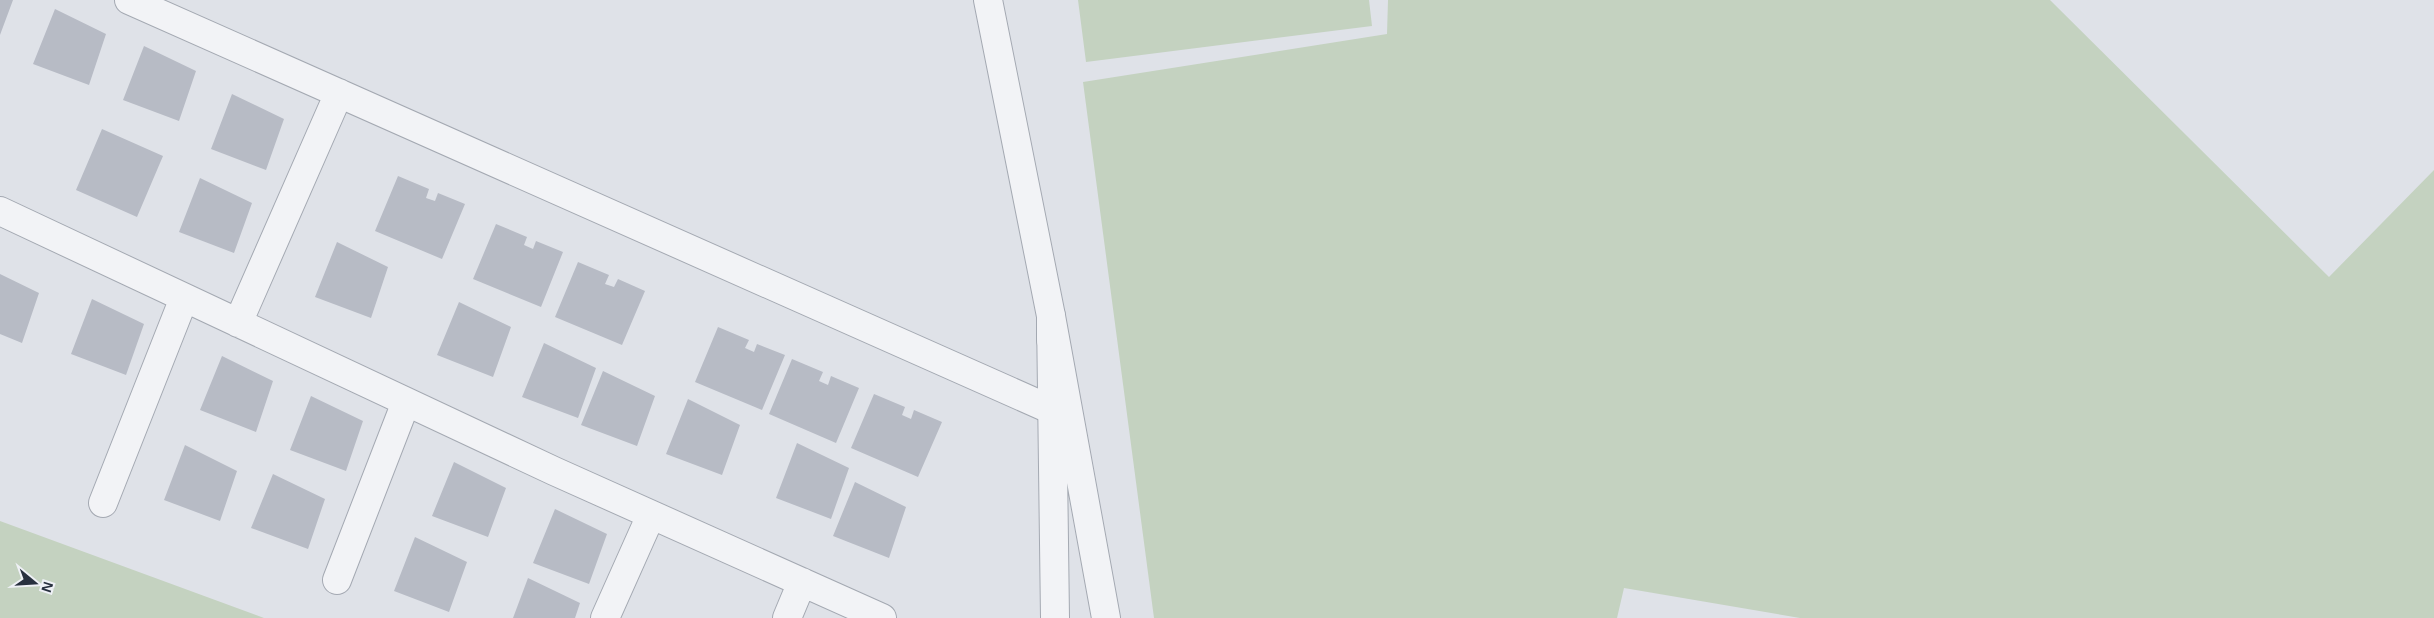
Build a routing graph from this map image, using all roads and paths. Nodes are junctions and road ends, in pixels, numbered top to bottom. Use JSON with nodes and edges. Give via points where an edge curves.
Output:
{"nodes":[{"id":1,"x":129,"y":0,"type":"edge"},
{"id":2,"x":988,"y":0,"type":"edge"},
{"id":3,"x":339,"y":93,"type":"junction"},
{"id":4,"x":0,"y":211,"type":"edge"},
{"id":5,"x":184,"y":298,"type":"junction"},
{"id":6,"x":1051,"y":316,"type":"junction"},
{"id":7,"x":238,"y":323,"type":"junction"},
{"id":8,"x":406,"y":402,"type":"junction"},
{"id":9,"x":1052,"y":410,"type":"junction"},
{"id":10,"x":103,"y":503,"type":"dead end"},
{"id":11,"x":651,"y":515,"type":"junction"},
{"id":12,"x":337,"y":580,"type":"dead end"},
{"id":13,"x":802,"y":582,"type":"junction"},
{"id":14,"x":605,"y":618,"type":"edge"},
{"id":15,"x":787,"y":618,"type":"edge"},
{"id":16,"x":882,"y":618,"type":"edge"},
{"id":17,"x":1055,"y":618,"type":"edge"},
{"id":18,"x":1106,"y":618,"type":"edge"}],
"edges":[{"from":1,"to":3,"type":"street"},
{"from":2,"to":6,"type":"street"},
{"from":3,"to":7,"type":"street"},
{"from":3,"to":9,"type":"street"},
{"from":4,"to":5,"type":"street"},
{"from":5,"to":7,"type":"street"},
{"from":5,"to":10,"type":"street"},
{"from":6,"to":9,"type":"street"},
{"from":6,"to":17,"type":"street"},
{"from":6,"to":18,"type":"street"},
{"from":7,"to":8,"type":"street"},
{"from":8,"to":11,"type":"street"},
{"from":8,"to":12,"type":"street"},
{"from":9,"to":17,"type":"street"},
{"from":11,"to":13,"type":"street"},
{"from":11,"to":14,"type":"street"},
{"from":13,"to":15,"type":"street"},
{"from":13,"to":16,"type":"street"}]}
